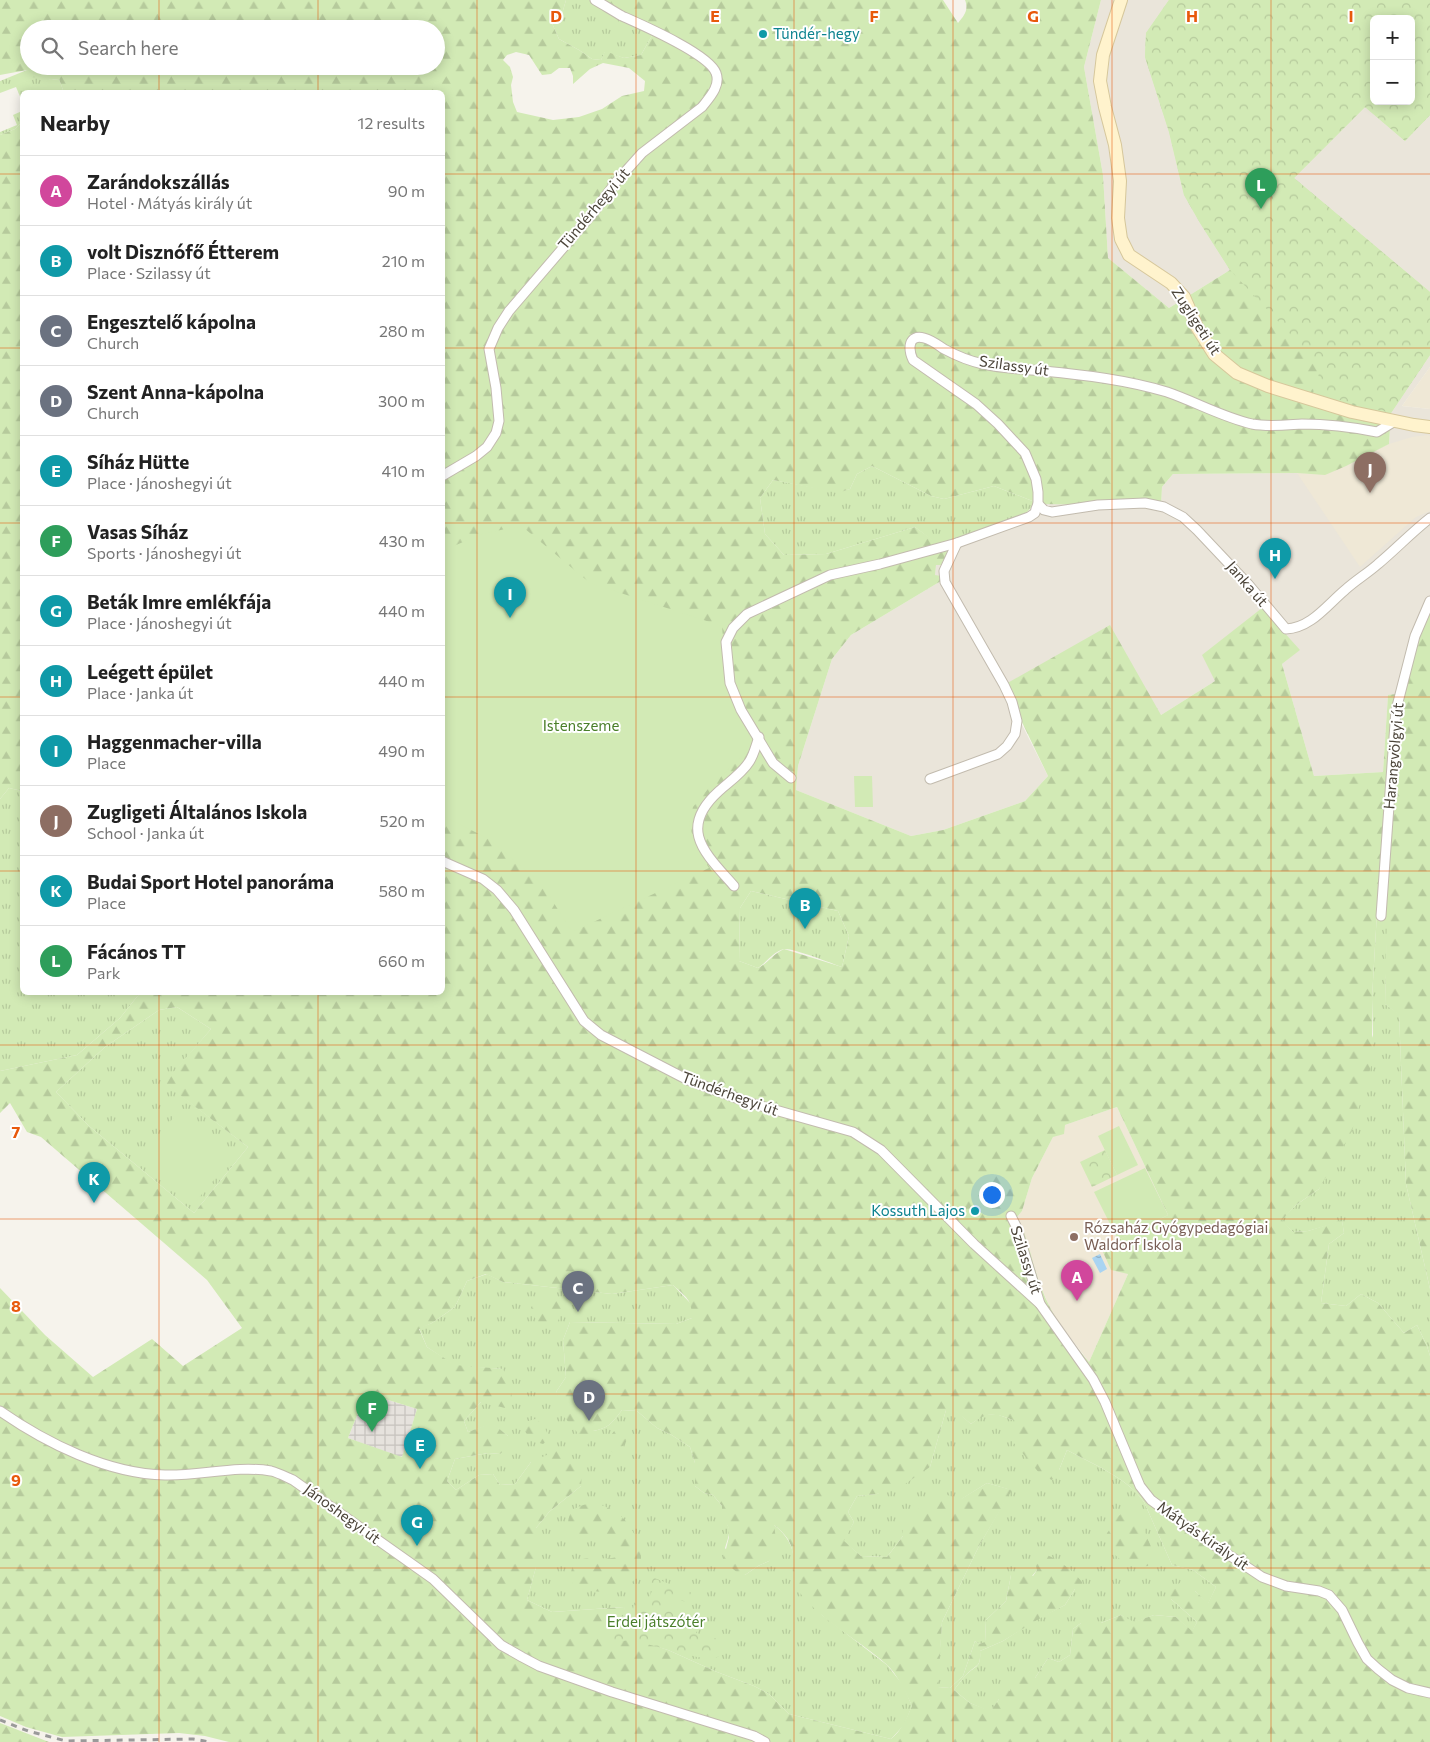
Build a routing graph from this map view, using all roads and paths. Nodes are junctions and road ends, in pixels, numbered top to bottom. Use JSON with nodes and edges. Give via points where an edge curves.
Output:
{"nodes":[{"id":1,"x":595,"y":0,"type":"edge"},
{"id":2,"x":1121,"y":0,"type":"edge"},
{"id":3,"x":1395,"y":421,"type":"junction"},
{"id":4,"x":1430,"y":427,"type":"edge"},
{"id":5,"x":445,"y":474,"type":"edge"},
{"id":6,"x":1038,"y":504,"type":"junction"},
{"id":7,"x":1430,"y":518,"type":"edge"},
{"id":8,"x":956,"y":543,"type":"junction"},
{"id":9,"x":1430,"y":601,"type":"edge"},
{"id":10,"x":759,"y":737,"type":"junction"},
{"id":11,"x":790,"y":778,"type":"dead end"},
{"id":12,"x":930,"y":779,"type":"dead end"},
{"id":13,"x":445,"y":862,"type":"edge"},
{"id":14,"x":734,"y":886,"type":"dead end"},
{"id":15,"x":1381,"y":916,"type":"dead end"},
{"id":16,"x":1011,"y":1216,"type":"dead end"},
{"id":17,"x":1040,"y":1304,"type":"junction"},
{"id":18,"x":0,"y":1411,"type":"edge"},
{"id":19,"x":1430,"y":1693,"type":"edge"},
{"id":20,"x":765,"y":1742,"type":"edge"}],
"edges":[{"from":1,"to":5,"type":"street","name":"Tündérhegyi út","via":[[693,52],[713,68],[716,74],[714,91],[702,107],[642,152],[509,311],[490,349],[499,421],[496,433],[476,456]]},
{"from":2,"to":3,"type":"street","name":"Zugligeti út","via":[[1104,55],[1100,81],[1115,145],[1120,181],[1118,218],[1123,246],[1129,255],[1171,283],[1184,297],[1214,354],[1237,373],[1352,412]]},
{"from":3,"to":4,"type":"street","name":"Zugligeti út"},
{"from":3,"to":6,"type":"street","name":"Szilassy út","via":[[1377,432],[1356,427],[1255,424],[1232,419],[1167,392],[1079,374],[984,364],[962,358],[927,339],[915,339],[909,346],[913,360],[976,404],[1025,453],[1036,479]]},
{"from":6,"to":7,"type":"street","name":"Janka út","via":[[1052,512],[1145,502],[1164,507],[1183,517],[1197,530],[1286,629],[1294,629],[1325,610],[1344,590]]},
{"from":6,"to":8,"type":"street","via":[[1035,513],[1029,517]]},
{"from":8,"to":10,"type":"street","via":[[830,575],[747,614],[733,628],[726,642],[726,658],[730,683],[741,710]]},
{"from":8,"to":12,"type":"street","via":[[944,570],[945,582],[1004,685],[1017,722],[1015,734],[998,754]]},
{"from":9,"to":15,"type":"street","name":"Harangvölgyi út","via":[[1415,636],[1396,710]]},
{"from":10,"to":11,"type":"street","via":[[773,763]]},
{"from":10,"to":14,"type":"street","via":[[745,768],[711,798],[698,818],[698,840]]},
{"from":13,"to":17,"type":"street","name":"Tündérhegyi út","via":[[483,879],[497,890],[514,910],[584,1021],[601,1035],[688,1080],[747,1102],[853,1132],[881,1150],[974,1244]]},
{"from":16,"to":17,"type":"street","name":"Szilassy út"},
{"from":17,"to":19,"type":"street","name":"Mátyás király út","via":[[1093,1379],[1140,1486],[1151,1500],[1262,1577],[1286,1586],[1329,1594],[1342,1610],[1367,1659],[1392,1680]]},
{"from":18,"to":20,"type":"street","name":"Jánoshegyi út","via":[[66,1448],[127,1470],[166,1475],[257,1469],[293,1480],[433,1579],[501,1645],[522,1657],[539,1666]]}]}
